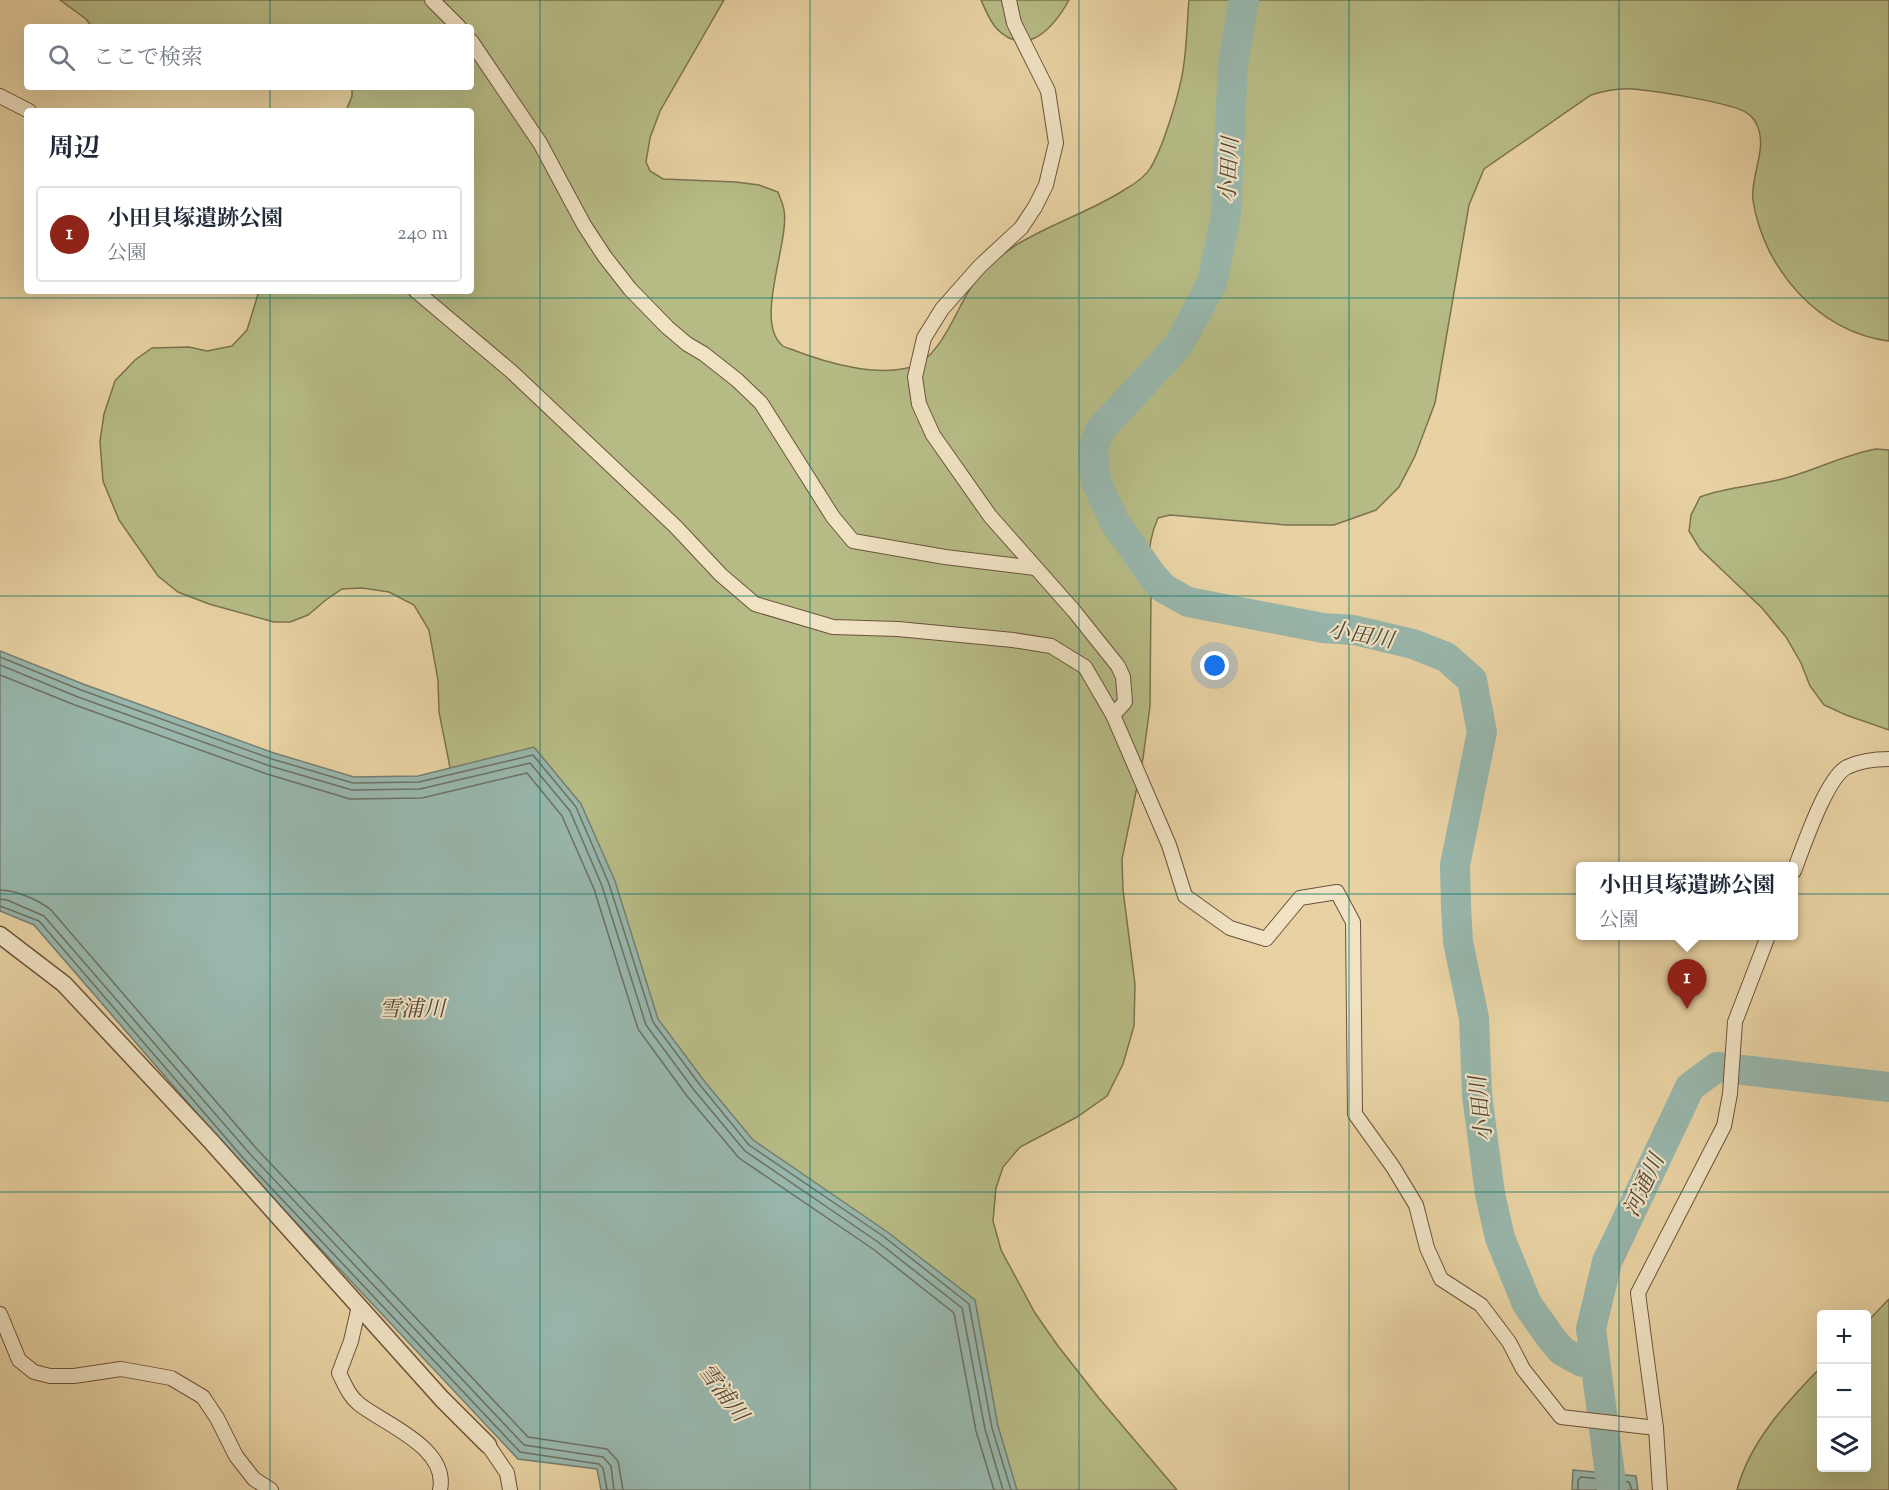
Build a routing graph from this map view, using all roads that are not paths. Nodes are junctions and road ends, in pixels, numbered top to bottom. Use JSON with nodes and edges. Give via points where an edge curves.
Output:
{"nodes":[{"id":1,"x":432,"y":0,"type":"edge"},
{"id":2,"x":1009,"y":0,"type":"edge"},
{"id":3,"x":456,"y":24,"type":"edge"},
{"id":4,"x":474,"y":45,"type":"edge"},
{"id":5,"x":0,"y":96,"type":"edge"},
{"id":6,"x":24,"y":108,"type":"edge"},
{"id":7,"x":420,"y":294,"type":"edge"},
{"id":8,"x":1035,"y":568,"type":"junction"},
{"id":9,"x":1113,"y":715,"type":"junction"},
{"id":10,"x":1889,"y":759,"type":"edge"},
{"id":11,"x":1798,"y":862,"type":"edge"},
{"id":12,"x":0,"y":935,"type":"edge"},
{"id":13,"x":1766,"y":940,"type":"edge"},
{"id":14,"x":359,"y":1306,"type":"junction"},
{"id":15,"x":0,"y":1314,"type":"edge"},
{"id":16,"x":1656,"y":1428,"type":"junction"},
{"id":17,"x":488,"y":1445,"type":"joint"},
{"id":18,"x":271,"y":1490,"type":"edge"},
{"id":19,"x":440,"y":1490,"type":"edge"},
{"id":20,"x":510,"y":1490,"type":"edge"},
{"id":21,"x":1660,"y":1490,"type":"edge"}],
"edges":[{"from":1,"to":3,"type":"street"},
{"from":2,"to":8,"type":"street","via":[[1014,22],[1048,91],[1056,143],[1046,185],[1021,228],[942,309],[924,338],[915,377],[919,404],[933,435],[990,516]]},
{"from":4,"to":8,"type":"street","via":[[540,143],[605,257],[667,327],[761,403],[832,518],[853,541]]},
{"from":5,"to":6,"type":"street"},
{"from":7,"to":9,"type":"street","via":[[512,372],[755,604],[833,627],[1013,639],[1051,646],[1085,667]]},
{"from":8,"to":9,"type":"street","via":[[1118,666],[1125,702]]},
{"from":9,"to":16,"type":"street","via":[[1169,844],[1185,896],[1230,928],[1266,939],[1300,898],[1337,892],[1353,922],[1355,1114],[1416,1204],[1427,1248],[1441,1279],[1481,1305],[1509,1342],[1523,1370],[1561,1417]]},
{"from":10,"to":11,"type":"street","via":[[1873,759],[1846,768],[1834,779]]},
{"from":12,"to":14,"type":"street","via":[[64,984]]},
{"from":13,"to":16,"type":"street","via":[[1735,1022],[1724,1126],[1638,1293]]},
{"from":14,"to":17,"type":"street"},
{"from":14,"to":19,"type":"street","via":[[339,1373],[358,1404],[413,1439],[437,1463]]},
{"from":15,"to":18,"type":"street","via":[[19,1360],[34,1372],[74,1376],[121,1369],[171,1378],[203,1397],[236,1456],[254,1479]]},
{"from":16,"to":21,"type":"street"},
{"from":17,"to":20,"type":"street","via":[[507,1473]]}]}
